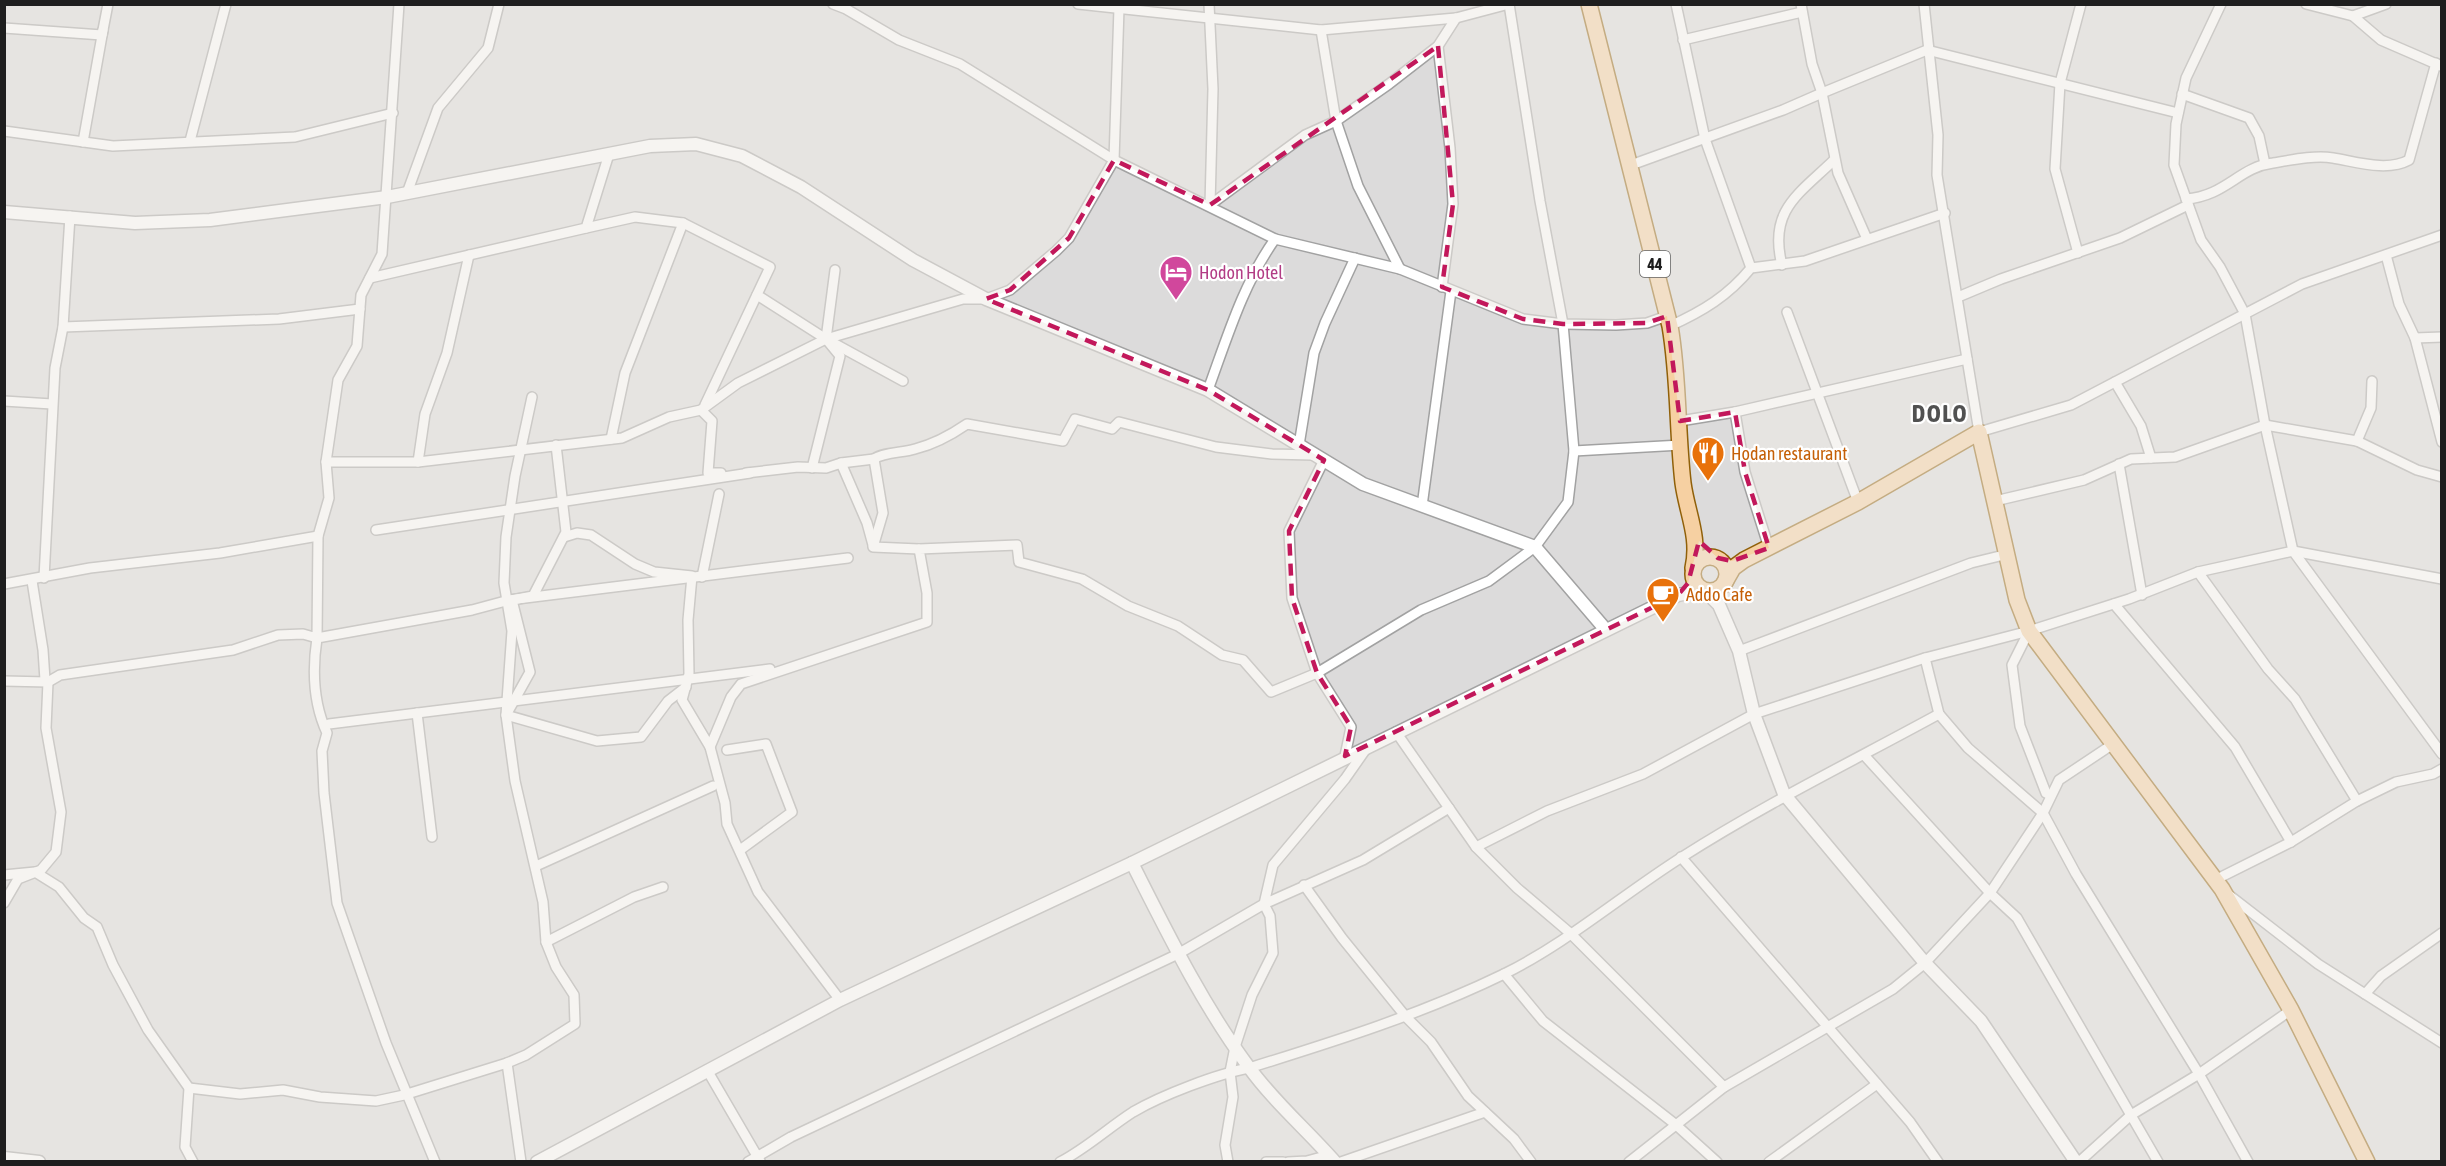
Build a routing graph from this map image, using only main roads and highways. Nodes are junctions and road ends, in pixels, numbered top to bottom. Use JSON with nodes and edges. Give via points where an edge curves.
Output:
{"nodes":[{"id":1,"x":1589,"y":4,"type":"edge"},
{"id":2,"x":1694,"y":528,"type":"junction"},
{"id":3,"x":1718,"y":558,"type":"junction"},
{"id":4,"x":1744,"y":560,"type":"junction"},
{"id":5,"x":1693,"y":568,"type":"junction"},
{"id":6,"x":1725,"y":582,"type":"junction"},
{"id":7,"x":2367,"y":1161,"type":"edge"}],
"edges":[{"from":1,"to":2,"type":"main road","number":"44","via":[[1669,321],[1683,484]]},
{"from":2,"to":3,"type":"main road","via":[[1703,545]]},
{"from":2,"to":5,"type":"main road","via":[[1697,550]]},
{"from":3,"to":4,"type":"main road"},
{"from":3,"to":5,"type":"main road","via":[[1706,557]]},
{"from":3,"to":6,"type":"main road","via":[[1727,572]]},
{"from":4,"to":6,"type":"main road","via":[[1733,568]]},
{"from":4,"to":7,"type":"main road","via":[[1858,502],[1979,432],[2017,600],[2029,631],[2218,884],[2291,1010]]},
{"from":5,"to":6,"type":"main road","via":[[1693,579],[1704,590],[1718,589]]}]}
